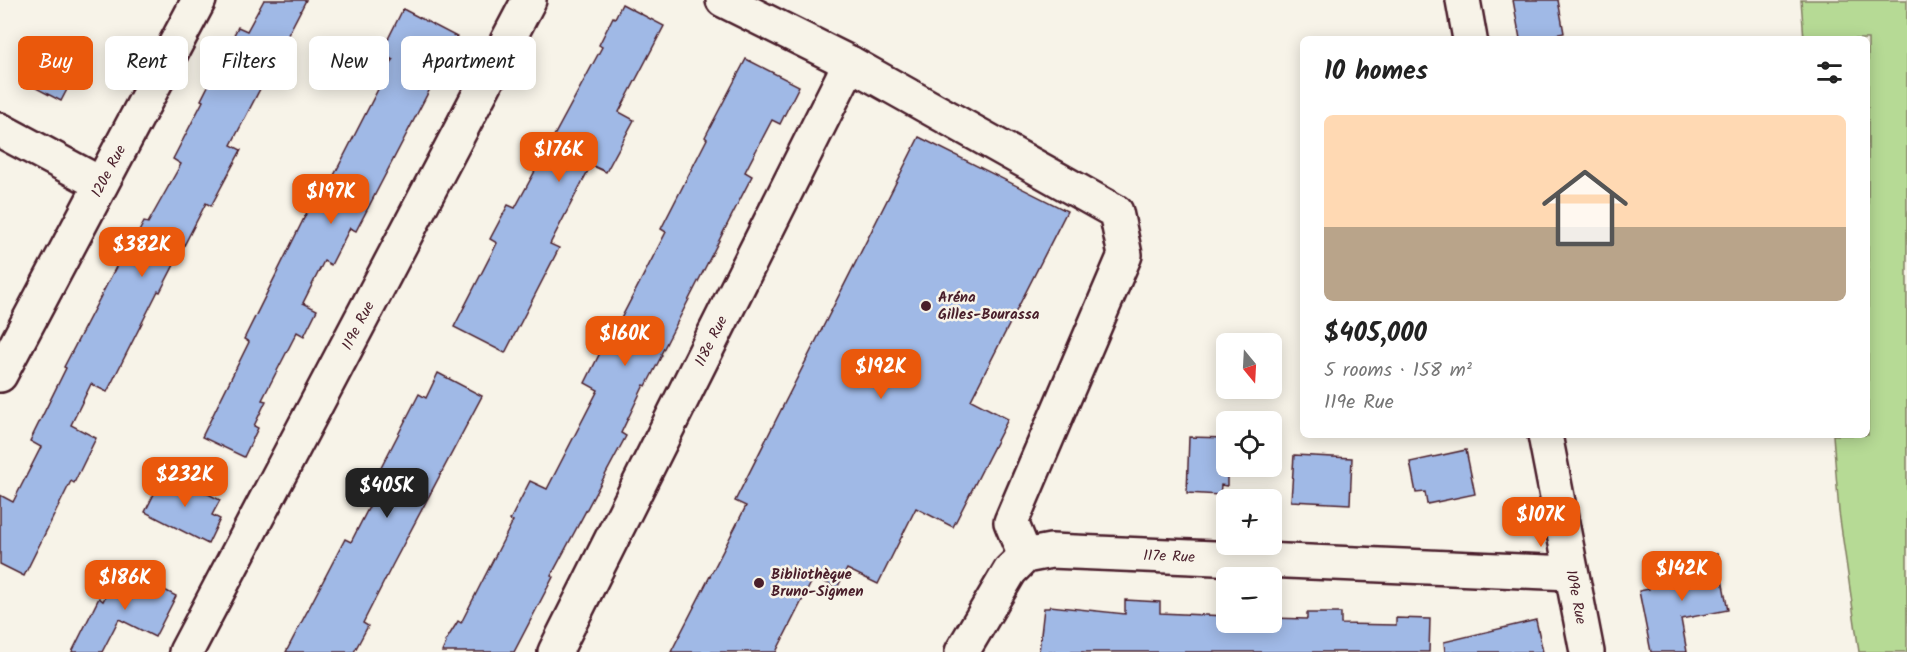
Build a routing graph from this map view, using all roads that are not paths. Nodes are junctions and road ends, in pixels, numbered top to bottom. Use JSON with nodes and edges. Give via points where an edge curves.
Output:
{"nodes":[{"id":1,"x":199,"y":0,"type":"edge"},
{"id":2,"x":529,"y":0,"type":"edge"},
{"id":3,"x":723,"y":0,"type":"edge"},
{"id":4,"x":1463,"y":0,"type":"edge"},
{"id":5,"x":1469,"y":36,"type":"edge"},
{"id":6,"x":850,"y":63,"type":"junction"},
{"id":7,"x":0,"y":130,"type":"edge"},
{"id":8,"x":101,"y":184,"type":"junction"},
{"id":9,"x":0,"y":375,"type":"edge"},
{"id":10,"x":1546,"y":438,"type":"edge"},
{"id":11,"x":1025,"y":556,"type":"junction"},
{"id":12,"x":1571,"y":573,"type":"junction"},
{"id":13,"x":186,"y":652,"type":"edge"},
{"id":14,"x":555,"y":652,"type":"edge"},
{"id":15,"x":962,"y":652,"type":"edge"},
{"id":16,"x":1587,"y":652,"type":"edge"}],
"edges":[{"from":1,"to":8,"type":"street","name":"120e Rue"},
{"from":2,"to":13,"type":"street","name":"119e Rue"},
{"from":3,"to":6,"type":"street"},
{"from":4,"to":5,"type":"street"},
{"from":6,"to":11,"type":"street","via":[[1116,212],[1125,255],[1011,522]]},
{"from":6,"to":14,"type":"street","name":"118e Rue"},
{"from":7,"to":8,"type":"street"},
{"from":8,"to":9,"type":"street","name":"120e Rue"},
{"from":10,"to":12,"type":"street","name":"109e Rue"},
{"from":11,"to":12,"type":"street","name":"117e Rue","via":[[1051,551]]},
{"from":11,"to":15,"type":"street","via":[[1010,571]]},
{"from":12,"to":16,"type":"street","name":"109e Rue"}]}
